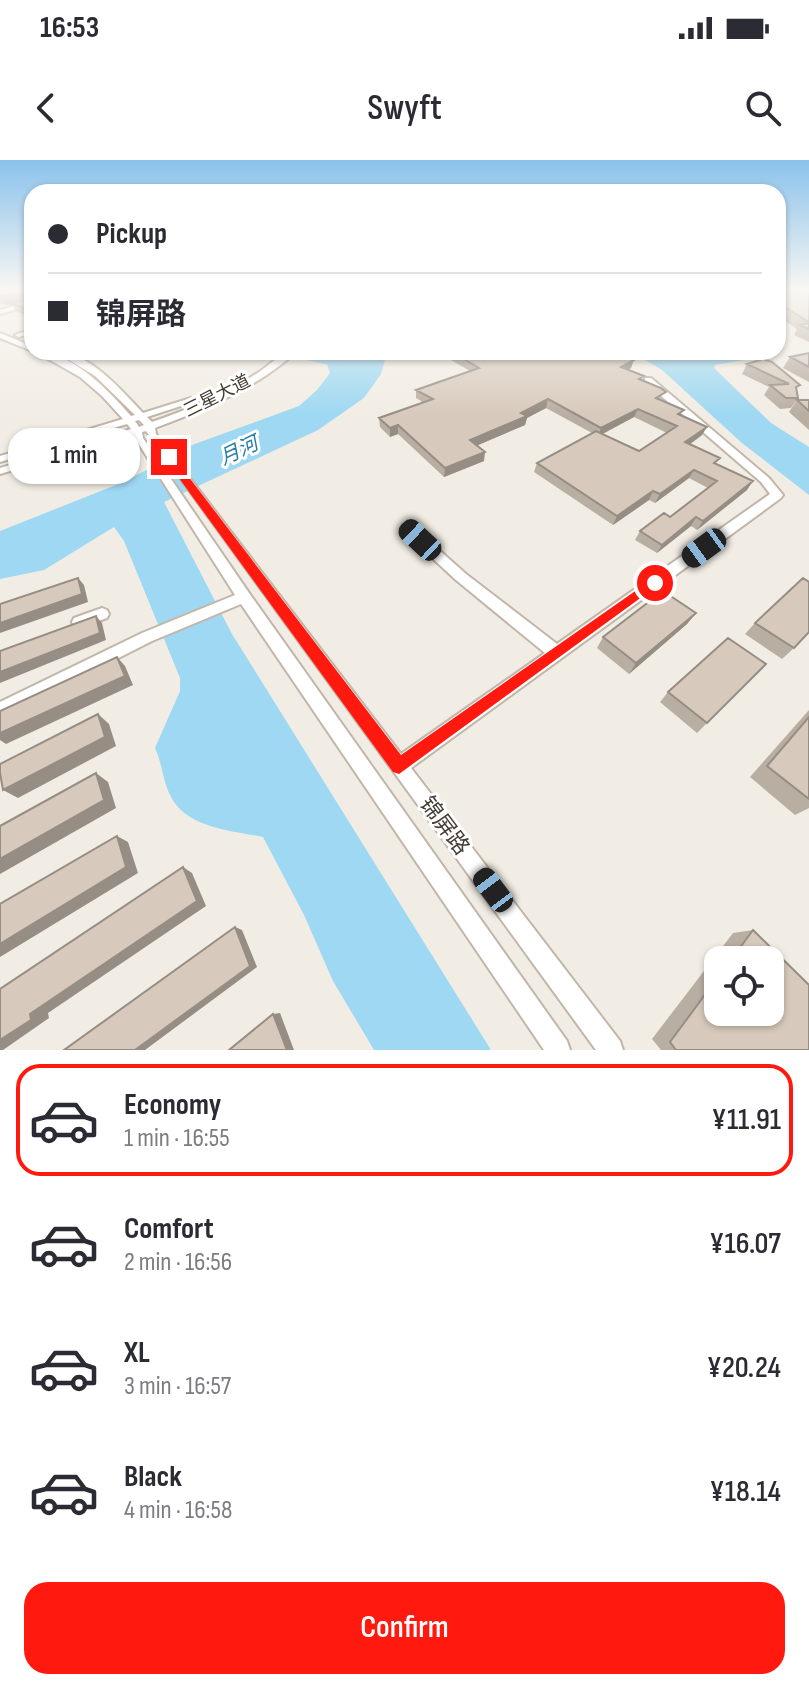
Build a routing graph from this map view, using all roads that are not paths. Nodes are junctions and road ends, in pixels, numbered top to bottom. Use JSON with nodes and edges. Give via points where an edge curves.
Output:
{"nodes":[{"id":1,"x":12,"y":333,"type":"edge"},
{"id":2,"x":24,"y":333,"type":"edge"},
{"id":3,"x":0,"y":335,"type":"edge"},
{"id":4,"x":19,"y":335,"type":"junction"},
{"id":5,"x":24,"y":337,"type":"edge"},
{"id":6,"x":24,"y":346,"type":"edge"},
{"id":7,"x":60,"y":360,"type":"edge"},
{"id":8,"x":80,"y":360,"type":"edge"},
{"id":9,"x":275,"y":360,"type":"edge"},
{"id":10,"x":276,"y":360,"type":"edge"},
{"id":11,"x":648,"y":380,"type":"edge"},
{"id":12,"x":141,"y":416,"type":"junction"},
{"id":13,"x":129,"y":421,"type":"junction"},
{"id":14,"x":150,"y":426,"type":"junction"},
{"id":15,"x":137,"y":430,"type":"junction"},
{"id":16,"x":0,"y":459,"type":"edge"},
{"id":17,"x":0,"y":471,"type":"edge"},
{"id":18,"x":190,"y":500,"type":"junction"},
{"id":19,"x":407,"y":528,"type":"dead end"},
{"id":20,"x":244,"y":597,"type":"junction"},
{"id":21,"x":102,"y":614,"type":"dead end"},
{"id":22,"x":58,"y":630,"type":"edge"},
{"id":23,"x":558,"y":654,"type":"junction"},
{"id":24,"x":0,"y":710,"type":"edge"},
{"id":25,"x":399,"y":766,"type":"junction"},
{"id":26,"x":558,"y":1050,"type":"edge"},
{"id":27,"x":611,"y":1050,"type":"edge"}],
"edges":[{"from":1,"to":4,"type":"street"},
{"from":2,"to":4,"type":"street"},
{"from":3,"to":6,"type":"street"},
{"from":4,"to":5,"type":"street"},
{"from":7,"to":13,"type":"street","name":"锦屏路","via":[[96,384]]},
{"from":8,"to":12,"type":"street","name":"锦屏路","via":[[108,380]]},
{"from":9,"to":12,"type":"street","name":"三星大道","via":[[217,392]]},
{"from":10,"to":14,"type":"street","name":"三星大道","via":[[211,400]]},
{"from":11,"to":23,"type":"street","via":[[777,495]]},
{"from":12,"to":13,"type":"street","name":"三星大道"},
{"from":12,"to":14,"type":"street","name":"锦屏路"},
{"from":13,"to":15,"type":"street","name":"锦屏路"},
{"from":13,"to":16,"type":"street","name":"三星大道"},
{"from":14,"to":15,"type":"street","name":"三星大道"},
{"from":14,"to":18,"type":"street","name":"锦屏路"},
{"from":15,"to":17,"type":"street","name":"三星大道"},
{"from":15,"to":18,"type":"street","name":"锦屏路","via":[[153,461]]},
{"from":18,"to":20,"type":"street","name":"锦屏路"},
{"from":18,"to":25,"type":"street","name":"锦屏路"},
{"from":19,"to":23,"type":"street"},
{"from":20,"to":24,"type":"street","via":[[147,637]]},
{"from":20,"to":26,"type":"street","name":"锦屏路"},
{"from":21,"to":22,"type":"street"},
{"from":23,"to":25,"type":"street"},
{"from":25,"to":27,"type":"street","name":"锦屏路"}]}
